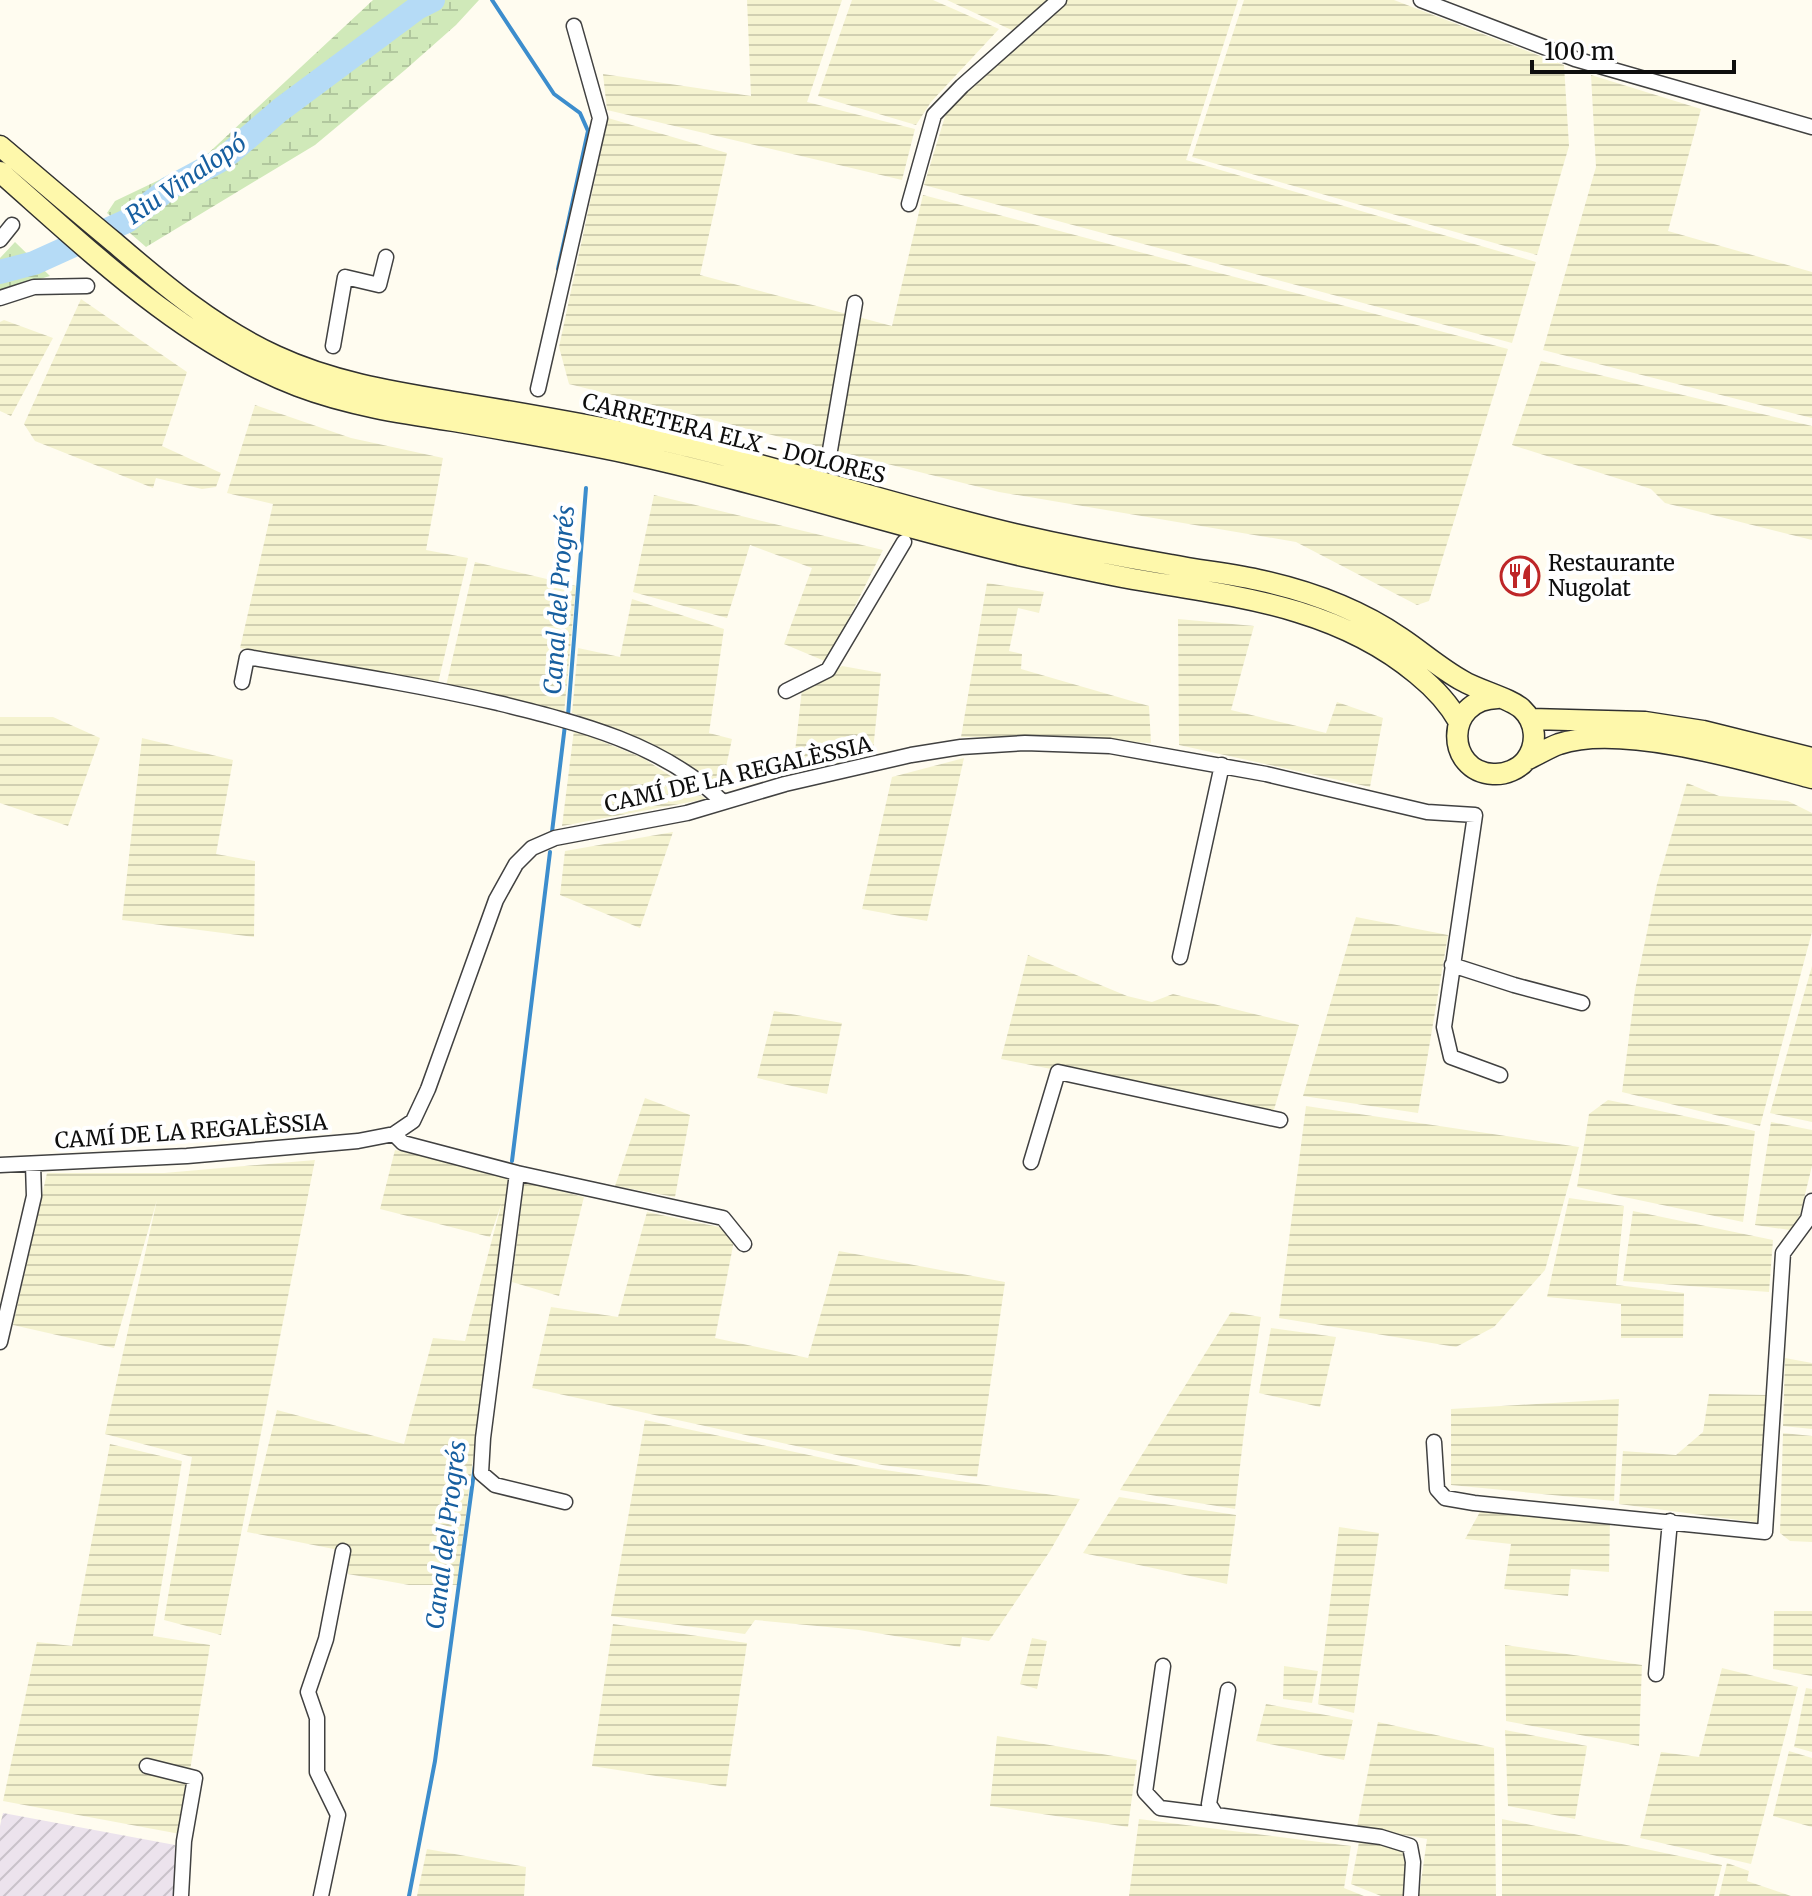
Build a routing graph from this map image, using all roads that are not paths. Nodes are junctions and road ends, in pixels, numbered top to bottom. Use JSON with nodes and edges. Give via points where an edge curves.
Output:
{"nodes":[{"id":1,"x":1059,"y":0,"type":"edge"},
{"id":2,"x":1421,"y":0,"type":"edge"},
{"id":3,"x":574,"y":26,"type":"dead end"},
{"id":4,"x":1812,"y":127,"type":"edge"},
{"id":5,"x":0,"y":146,"type":"edge"},
{"id":6,"x":0,"y":172,"type":"edge"},
{"id":7,"x":48,"y":200,"type":"junction"},
{"id":8,"x":909,"y":204,"type":"dead end"},
{"id":9,"x":12,"y":225,"type":"dead end"},
{"id":10,"x":0,"y":240,"type":"edge"},
{"id":11,"x":386,"y":257,"type":"dead end"},
{"id":12,"x":139,"y":277,"type":"junction"},
{"id":13,"x":87,"y":286,"type":"dead end"},
{"id":14,"x":0,"y":298,"type":"edge"},
{"id":15,"x":855,"y":303,"type":"dead end"},
{"id":16,"x":333,"y":346,"type":"dead end"},
{"id":17,"x":538,"y":389,"type":"dead end"},
{"id":18,"x":829,"y":456,"type":"dead end"},
{"id":19,"x":904,"y":542,"type":"dead end"},
{"id":20,"x":242,"y":682,"type":"dead end"},
{"id":21,"x":786,"y":691,"type":"dead end"},
{"id":22,"x":1498,"y":698,"type":"junction"},
{"id":23,"x":1531,"y":719,"type":"junction"},
{"id":24,"x":1459,"y":722,"type":"junction"},
{"id":25,"x":1812,"y":758,"type":"edge"},
{"id":26,"x":1526,"y":760,"type":"junction"},
{"id":27,"x":1222,"y":765,"type":"junction"},
{"id":28,"x":1812,"y":778,"type":"edge"},
{"id":29,"x":723,"y":802,"type":"junction"},
{"id":30,"x":1180,"y":957,"type":"dead end"},
{"id":31,"x":1452,"y":965,"type":"junction"},
{"id":32,"x":1582,"y":1003,"type":"dead end"},
{"id":33,"x":1500,"y":1075,"type":"dead end"},
{"id":34,"x":1280,"y":1120,"type":"dead end"},
{"id":35,"x":394,"y":1134,"type":"junction"},
{"id":36,"x":1031,"y":1162,"type":"dead end"},
{"id":37,"x":33,"y":1164,"type":"junction"},
{"id":38,"x":0,"y":1165,"type":"edge"},
{"id":39,"x":517,"y":1173,"type":"junction"},
{"id":40,"x":1812,"y":1201,"type":"edge"},
{"id":41,"x":744,"y":1244,"type":"dead end"},
{"id":42,"x":0,"y":1342,"type":"edge"},
{"id":43,"x":1434,"y":1442,"type":"dead end"},
{"id":44,"x":565,"y":1502,"type":"dead end"},
{"id":45,"x":1670,"y":1521,"type":"junction"},
{"id":46,"x":343,"y":1551,"type":"dead end"},
{"id":47,"x":1163,"y":1666,"type":"dead end"},
{"id":48,"x":1656,"y":1674,"type":"dead end"},
{"id":49,"x":1228,"y":1690,"type":"dead end"},
{"id":50,"x":147,"y":1766,"type":"dead end"},
{"id":51,"x":1216,"y":1815,"type":"junction"},
{"id":52,"x":181,"y":1896,"type":"edge"},
{"id":53,"x":321,"y":1896,"type":"edge"},
{"id":54,"x":1411,"y":1896,"type":"edge"}],
"edges":[{"from":1,"to":8,"type":"street","via":[[934,115]]},
{"from":2,"to":4,"type":"street","via":[[1575,59]]},
{"from":3,"to":17,"type":"street","via":[[600,118]]},
{"from":5,"to":7,"type":"main road","name":"CARRETERA ELX - DOLORES"},
{"from":6,"to":7,"type":"main road","name":"CARRETERA ELX - DOLORES"},
{"from":7,"to":12,"type":"main road","name":"CARRETERA ELX - DOLORES"},
{"from":9,"to":10,"type":"street"},
{"from":11,"to":16,"type":"street","via":[[379,285],[345,277]]},
{"from":12,"to":22,"type":"main road","name":"CARRETERA ELX - DOLORES","via":[[238,337],[343,380],[642,436],[1029,537],[1299,591],[1375,622],[1461,680]]},
{"from":12,"to":24,"type":"main road","name":"CARRETERA ELX - DOLORES","via":[[194,331],[238,359],[334,398],[627,453],[1020,555],[1297,610],[1356,634],[1405,664]]},
{"from":13,"to":14,"type":"street","via":[[34,287]]},
{"from":15,"to":18,"type":"street"},
{"from":19,"to":21,"type":"street","via":[[828,670]]},
{"from":20,"to":29,"type":"street","via":[[247,657],[447,691],[564,719],[635,743],[700,780]]},
{"from":22,"to":23,"type":"main road","via":[[1511,701]]},
{"from":22,"to":24,"type":"main road","via":[[1474,704]]},
{"from":23,"to":25,"type":"main road","via":[[1645,722]]},
{"from":23,"to":26,"type":"main road","via":[[1532,750]]},
{"from":24,"to":26,"type":"main road","via":[[1457,742],[1465,760],[1479,772],[1502,774]]},
{"from":26,"to":28,"type":"main road","via":[[1560,744],[1614,739],[1677,745]]},
{"from":27,"to":29,"type":"street","name":"CAMÍ DE LA REGALÈSSIA","via":[[1110,746],[961,747]]},
{"from":27,"to":30,"type":"street"},
{"from":27,"to":31,"type":"street","name":"CAMÍ DE LA REGALÈSSIA","via":[[1427,812],[1475,815]]},
{"from":29,"to":35,"type":"street","name":"CAMÍ DE LA REGALÈSSIA","via":[[555,838],[532,848],[516,864],[496,900],[428,1089],[413,1121]]},
{"from":31,"to":32,"type":"street"},
{"from":31,"to":33,"type":"street","via":[[1444,1027],[1451,1057]]},
{"from":34,"to":36,"type":"street","via":[[1058,1072]]},
{"from":35,"to":37,"type":"street","name":"CAMÍ DE LA REGALÈSSIA","via":[[202,1155]]},
{"from":35,"to":39,"type":"street","via":[[403,1143]]},
{"from":37,"to":38,"type":"street","name":"CAMÍ DE LA REGALÈSSIA"},
{"from":37,"to":42,"type":"street","via":[[34,1196]]},
{"from":39,"to":41,"type":"street","via":[[723,1218]]},
{"from":39,"to":44,"type":"street","via":[[481,1473],[495,1485]]},
{"from":40,"to":45,"type":"street","via":[[1808,1219],[1783,1253],[1765,1532]]},
{"from":43,"to":45,"type":"street","via":[[1437,1489],[1445,1498]]},
{"from":45,"to":48,"type":"street"},
{"from":46,"to":53,"type":"street","via":[[326,1639],[308,1692],[317,1718],[317,1772],[338,1815]]},
{"from":47,"to":51,"type":"street","via":[[1145,1792],[1160,1808]]},
{"from":49,"to":51,"type":"street","via":[[1209,1804]]},
{"from":50,"to":52,"type":"street","via":[[195,1778]]},
{"from":51,"to":54,"type":"street","via":[[1381,1837],[1410,1846]]}]}
